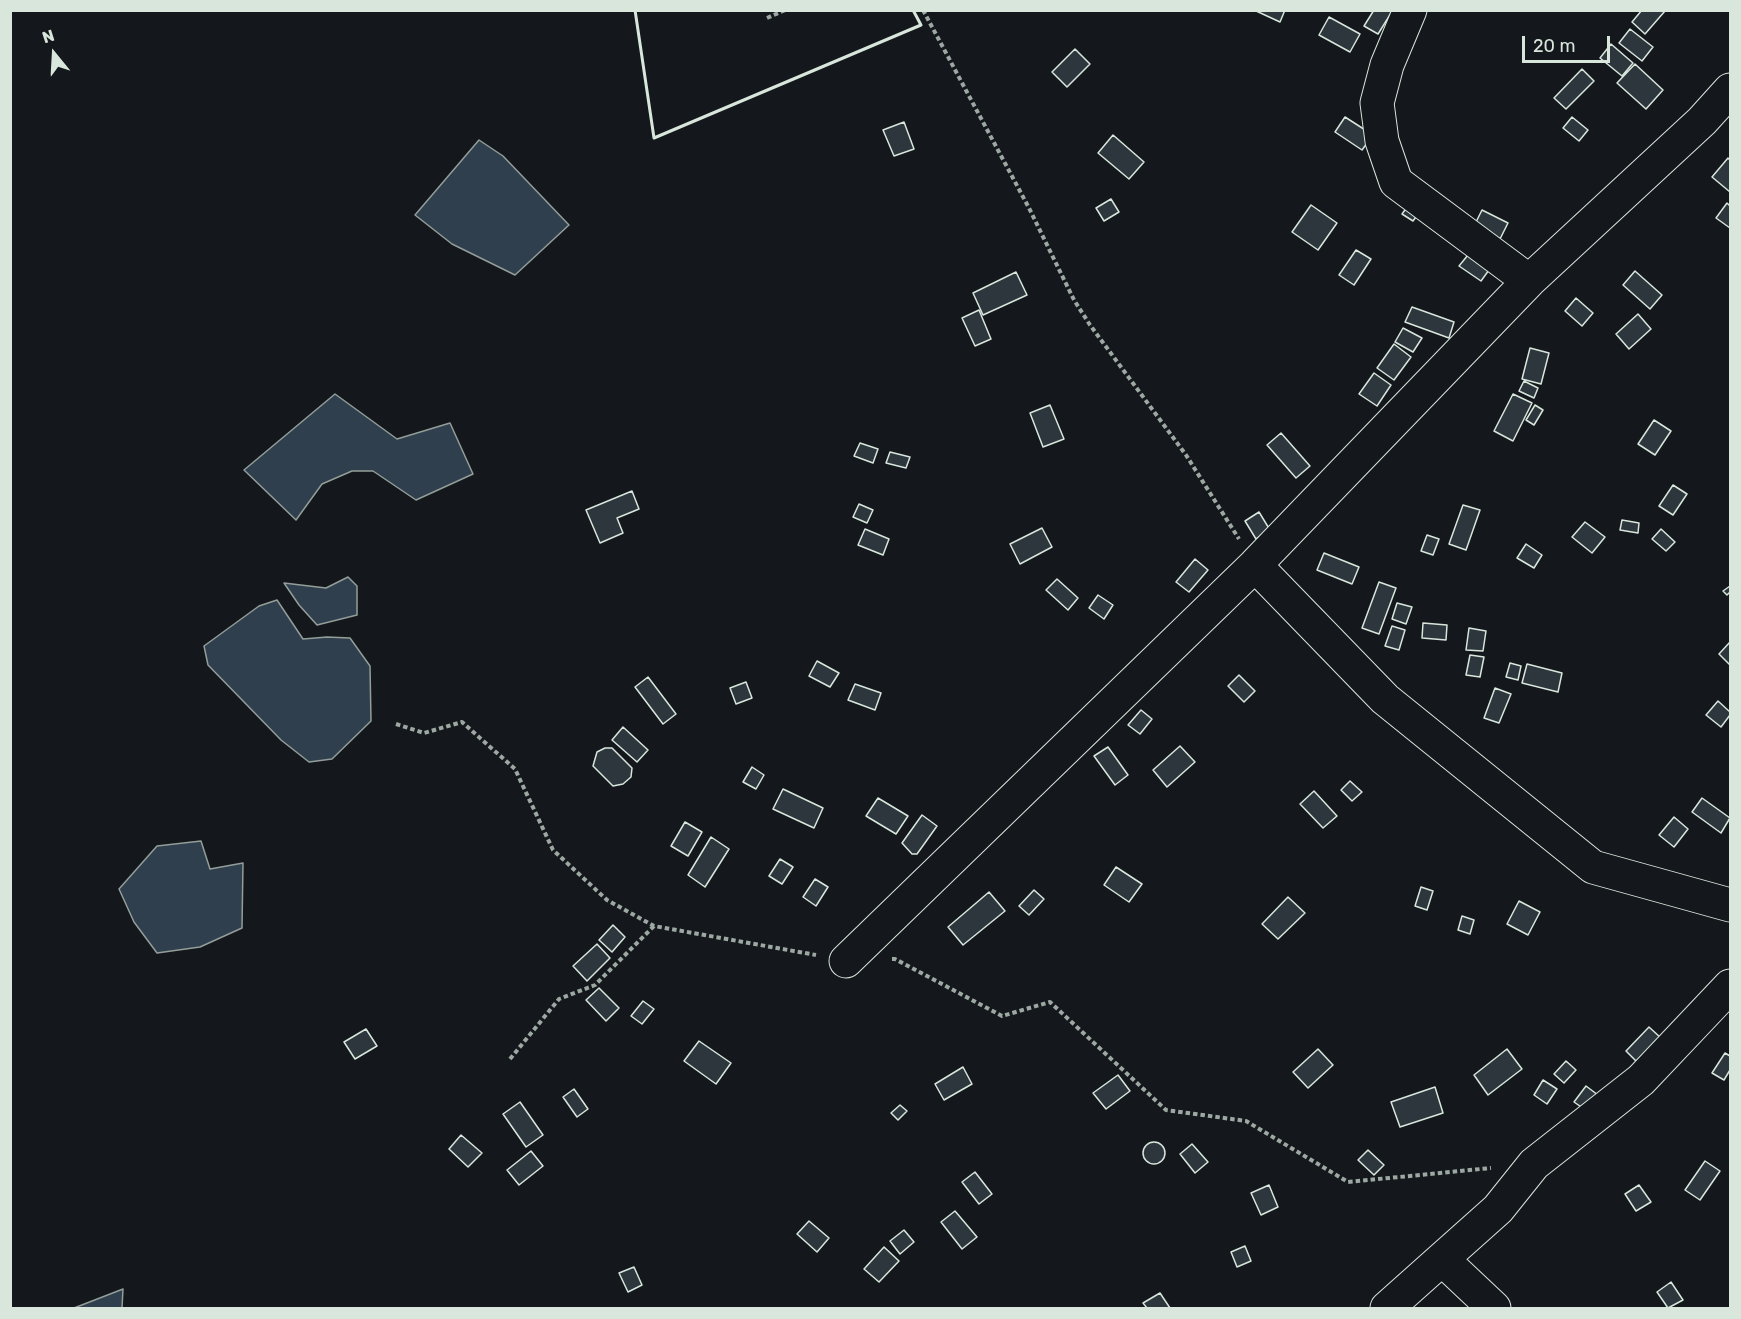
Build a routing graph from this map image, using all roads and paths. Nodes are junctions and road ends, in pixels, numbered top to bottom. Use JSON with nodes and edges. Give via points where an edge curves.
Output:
{"nodes":[{"id":1,"x":785,"y":10,"type":"edge"},
{"id":2,"x":923,"y":10,"type":"edge"},
{"id":3,"x":1410,"y":10,"type":"edge"},
{"id":4,"x":767,"y":18,"type":"dead end"},
{"id":5,"x":1731,"y":90,"type":"edge"},
{"id":6,"x":1529,"y":281,"type":"junction"},
{"id":7,"x":1255,"y":565,"type":"junction"},
{"id":8,"x":396,"y":724,"type":"dead end"},
{"id":9,"x":1731,"y":905,"type":"edge"},
{"id":10,"x":654,"y":926,"type":"junction"},
{"id":11,"x":846,"y":961,"type":"junction"},
{"id":12,"x":1731,"y":986,"type":"edge"},
{"id":13,"x":510,"y":1059,"type":"dead end"},
{"id":14,"x":1534,"y":1164,"type":"junction"},
{"id":15,"x":1442,"y":1259,"type":"junction"},
{"id":16,"x":1388,"y":1308,"type":"edge"},
{"id":17,"x":1494,"y":1308,"type":"edge"}],
"edges":[{"from":1,"to":4,"type":"path"},
{"from":2,"to":7,"type":"path","via":[[1074,300],[1186,455]]},
{"from":3,"to":6,"type":"street","via":[[1387,64],[1377,102],[1383,141],[1396,182]]},
{"from":5,"to":6,"type":"street"},
{"from":6,"to":7,"type":"street"},
{"from":7,"to":9,"type":"street","via":[[1385,699],[1593,867]]},
{"from":7,"to":11,"type":"street"},
{"from":8,"to":10,"type":"path","via":[[424,732],[462,722],[514,769],[553,850],[607,900]]},
{"from":10,"to":11,"type":"path"},
{"from":10,"to":13,"type":"path","via":[[595,985],[559,999]]},
{"from":11,"to":14,"type":"path","via":[[896,958],[1002,1016],[1050,1002],[1166,1110],[1246,1121],[1348,1182]]},
{"from":12,"to":14,"type":"street","via":[[1641,1080]]},
{"from":14,"to":15,"type":"street","via":[[1498,1209]]},
{"from":15,"to":16,"type":"street"},
{"from":15,"to":17,"type":"street"}]}
